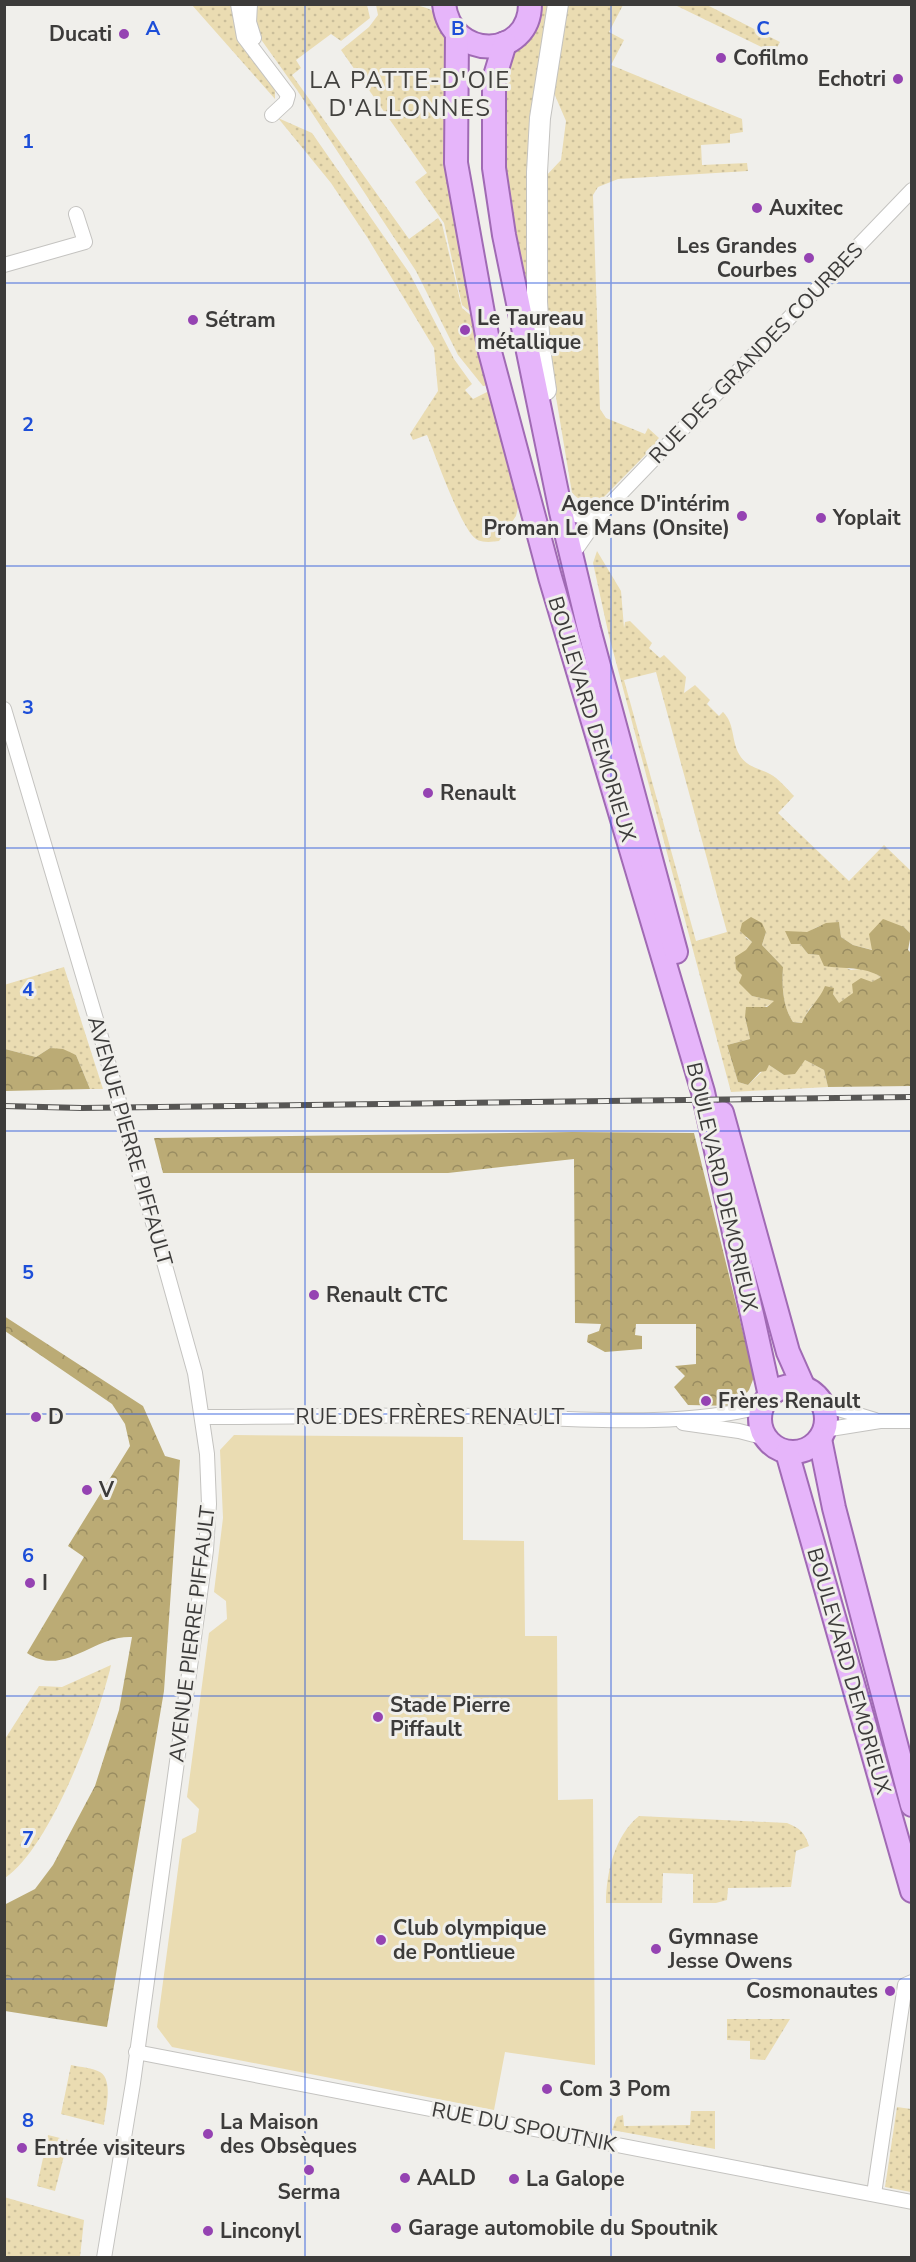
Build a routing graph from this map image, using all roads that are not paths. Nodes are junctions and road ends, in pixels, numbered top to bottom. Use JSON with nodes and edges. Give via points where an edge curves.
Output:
{"nodes":[{"id":1,"x":238,"y":4,"type":"edge"},
{"id":2,"x":250,"y":4,"type":"edge"},
{"id":3,"x":427,"y":4,"type":"edge"},
{"id":4,"x":530,"y":4,"type":"edge"},
{"id":5,"x":558,"y":4,"type":"edge"},
{"id":6,"x":450,"y":21,"type":"edge"},
{"id":7,"x":505,"y":43,"type":"junction"},
{"id":8,"x":266,"y":64,"type":"junction"},
{"id":9,"x":272,"y":115,"type":"dead end"},
{"id":10,"x":912,"y":190,"type":"edge"},
{"id":11,"x":76,"y":214,"type":"dead end"},
{"id":12,"x":4,"y":265,"type":"edge"},
{"id":13,"x":565,"y":513,"type":"junction"},
{"id":14,"x":600,"y":515,"type":"junction"},
{"id":15,"x":577,"y":548,"type":"junction"},
{"id":16,"x":589,"y":629,"type":"junction"},
{"id":17,"x":4,"y":709,"type":"edge"},
{"id":18,"x":804,"y":1388,"type":"junction"},
{"id":19,"x":767,"y":1401,"type":"junction"},
{"id":20,"x":822,"y":1404,"type":"junction"},
{"id":21,"x":202,"y":1417,"type":"junction"},
{"id":22,"x":657,"y":1420,"type":"junction"},
{"id":23,"x":880,"y":1421,"type":"junction"},
{"id":24,"x":912,"y":1421,"type":"edge"},
{"id":25,"x":822,"y":1435,"type":"junction"},
{"id":26,"x":766,"y":1438,"type":"junction"},
{"id":27,"x":787,"y":1452,"type":"junction"},
{"id":28,"x":912,"y":1805,"type":"edge"},
{"id":29,"x":912,"y":1891,"type":"edge"},
{"id":30,"x":912,"y":1982,"type":"edge"},
{"id":31,"x":136,"y":2052,"type":"junction"},
{"id":32,"x":874,"y":2194,"type":"junction"},
{"id":33,"x":912,"y":2202,"type":"edge"},
{"id":34,"x":104,"y":2258,"type":"edge"}],
"edges":[{"from":1,"to":8,"type":"street","via":[[244,37]]},
{"from":2,"to":8,"type":"street","via":[[249,28]]},
{"from":3,"to":6,"type":"main road"},
{"from":4,"to":7,"type":"main road","via":[[524,26]]},
{"from":5,"to":13,"type":"main road","via":[[540,118],[537,302],[541,357]]},
{"from":6,"to":7,"type":"main road","via":[[480,47]]},
{"from":6,"to":19,"type":"main road","name":"BOULEVARD DEMORIEUX","via":[[456,163],[490,352],[549,578],[703,1092]]},
{"from":7,"to":13,"type":"main road","name":"BOULEVARD DEMORIEUX","via":[[494,79],[494,168],[504,235]]},
{"from":8,"to":9,"type":"street","via":[[288,95]]},
{"from":10,"to":14,"type":"street","name":"RUE DES GRANDES COURBES"},
{"from":11,"to":12,"type":"street","via":[[85,242]]},
{"from":13,"to":14,"type":"street"},
{"from":13,"to":15,"type":"main road"},
{"from":13,"to":16,"type":"main road","name":"BOULEVARD DEMORIEUX"},
{"from":14,"to":15,"type":"street","name":"RUE DES GRANDES COURBES"},
{"from":15,"to":16,"type":"main road"},
{"from":16,"to":18,"type":"main road","name":"BOULEVARD DEMORIEUX","via":[[788,1352]]},
{"from":17,"to":21,"type":"street","name":"AVENUE PIERRE PIFFAULT","via":[[98,1026],[195,1373]]},
{"from":18,"to":19,"type":"main road","via":[[783,1388]]},
{"from":18,"to":20,"type":"main road"},
{"from":19,"to":22,"type":"street","name":"RUE DES FRÈRES RENAULT","via":[[738,1413]]},
{"from":19,"to":26,"type":"main road","via":[[760,1420]]},
{"from":20,"to":23,"type":"street"},
{"from":20,"to":25,"type":"main road","via":[[826,1420]]},
{"from":21,"to":22,"type":"street","name":"RUE DES FRÈRES RENAULT"},
{"from":21,"to":31,"type":"street","name":"AVENUE PIERRE PIFFAULT","via":[[209,1504],[206,1550]]},
{"from":22,"to":26,"type":"street","name":"RUE DES FRÈRES RENAULT"},
{"from":23,"to":24,"type":"street"},
{"from":23,"to":25,"type":"street"},
{"from":25,"to":27,"type":"main road","via":[[804,1450]]},
{"from":25,"to":28,"type":"main road","name":"BOULEVARD DEMORIEUX","via":[[834,1508]]},
{"from":26,"to":27,"type":"main road"},
{"from":27,"to":29,"type":"main road","name":"BOULEVARD DEMORIEUX"},
{"from":30,"to":32,"type":"street","via":[[905,1985]]},
{"from":31,"to":32,"type":"street","name":"RUE DU SPOUTNIK"},
{"from":31,"to":34,"type":"street","name":"AVENUE PIERRE PIFFAULT"},
{"from":32,"to":33,"type":"street","name":"RUE DU SPOUTNIK"}]}
